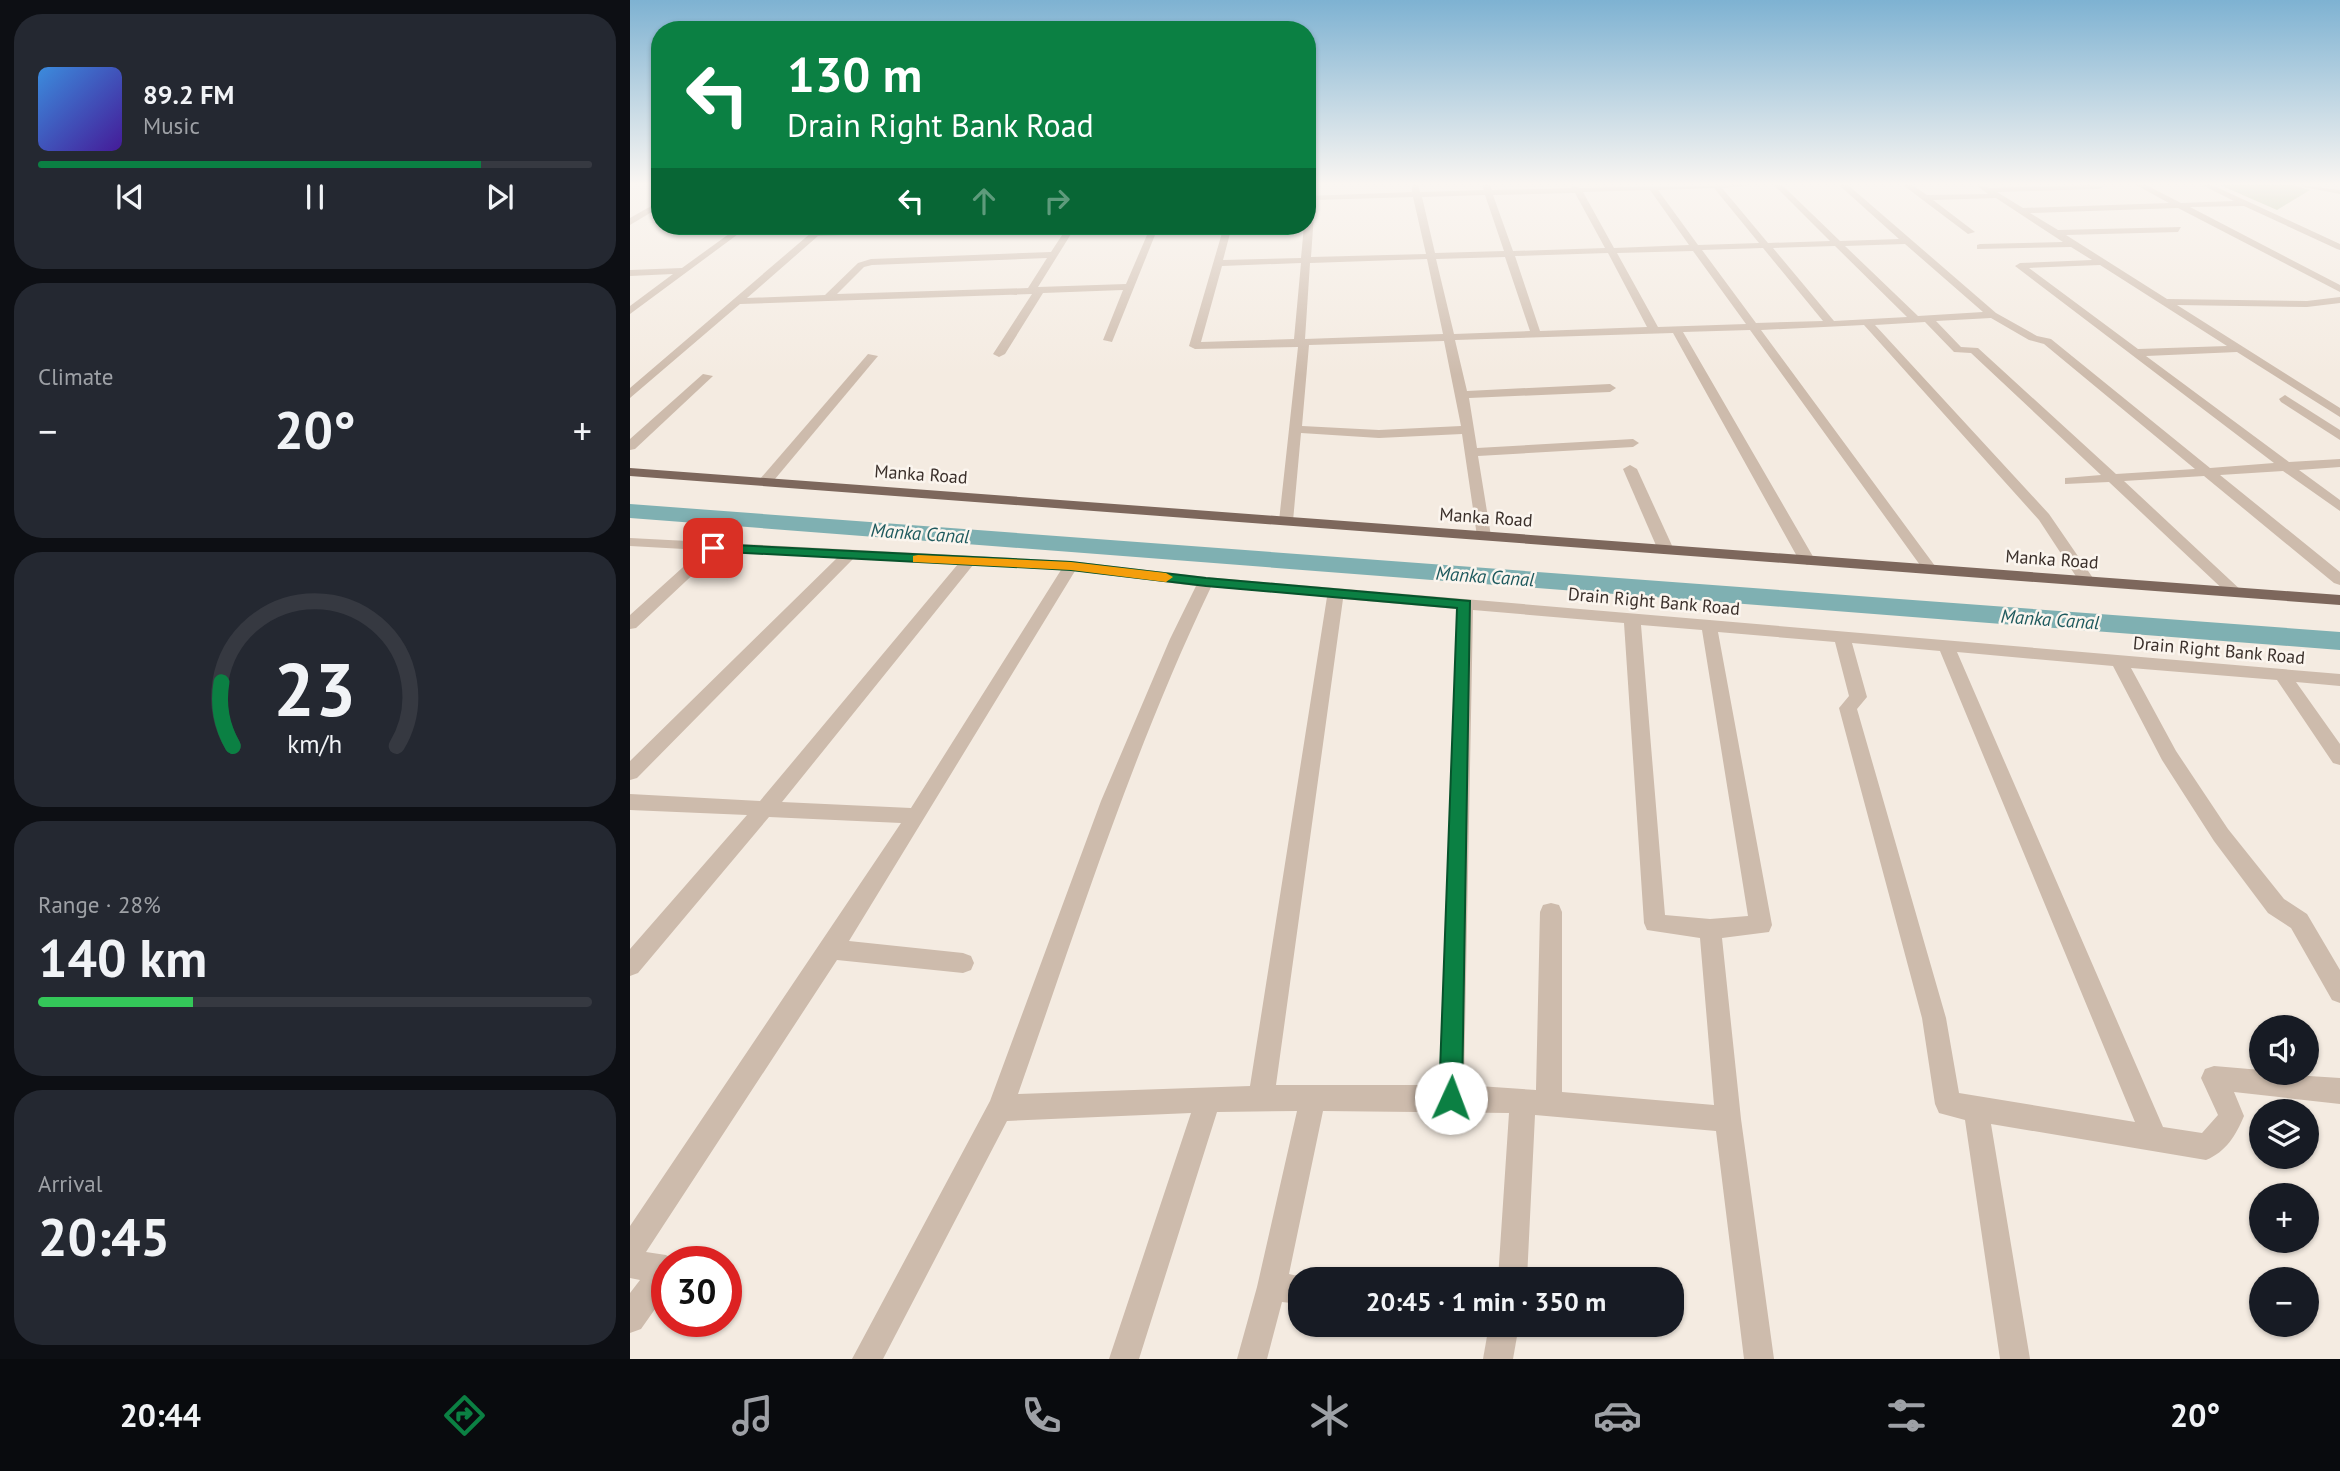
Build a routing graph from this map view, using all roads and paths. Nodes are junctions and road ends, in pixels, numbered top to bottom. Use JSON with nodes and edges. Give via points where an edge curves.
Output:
{"nodes":[{"id":1,"x":715,"y":248,"type":"edge"},
{"id":2,"x":798,"y":248,"type":"edge"},
{"id":3,"x":1058,"y":248,"type":"edge"},
{"id":4,"x":1146,"y":248,"type":"edge"},
{"id":5,"x":1223,"y":248,"type":"edge"},
{"id":6,"x":1307,"y":248,"type":"edge"},
{"id":7,"x":1429,"y":248,"type":"edge"},
{"id":8,"x":1506,"y":248,"type":"edge"},
{"id":9,"x":1677,"y":248,"type":"edge"},
{"id":10,"x":1695,"y":248,"type":"edge"},
{"id":11,"x":1769,"y":248,"type":"edge"},
{"id":12,"x":1843,"y":248,"type":"edge"},
{"id":13,"x":1918,"y":248,"type":"edge"},
{"id":14,"x":2081,"y":248,"type":"edge"},
{"id":15,"x":2262,"y":248,"type":"edge"},
{"id":16,"x":1609,"y":250,"type":"junction"},
{"id":17,"x":1508,"y":253,"type":"junction"},
{"id":18,"x":1054,"y":255,"type":"junction"},
{"id":19,"x":1431,"y":256,"type":"junction"},
{"id":20,"x":1306,"y":260,"type":"junction"},
{"id":21,"x":2103,"y":262,"type":"junction"},
{"id":22,"x":1219,"y":263,"type":"junction"},
{"id":23,"x":685,"y":271,"type":"junction"},
{"id":24,"x":630,"y":273,"type":"edge"},
{"id":25,"x":1130,"y":287,"type":"junction"},
{"id":26,"x":2340,"y":289,"type":"edge"},
{"id":27,"x":1035,"y":291,"type":"junction"},
{"id":28,"x":828,"y":298,"type":"junction"},
{"id":29,"x":2340,"y":300,"type":"edge"},
{"id":30,"x":739,"y":301,"type":"junction"},
{"id":31,"x":2165,"y":302,"type":"junction"},
{"id":32,"x":630,"y":312,"type":"edge"},
{"id":33,"x":1992,"y":315,"type":"junction"},
{"id":34,"x":1922,"y":320,"type":"junction"},
{"id":35,"x":1867,"y":322,"type":"junction"},
{"id":36,"x":1831,"y":324,"type":"junction"},
{"id":37,"x":1752,"y":326,"type":"junction"},
{"id":38,"x":1676,"y":329,"type":"junction"},
{"id":39,"x":1654,"y":330,"type":"junction"},
{"id":40,"x":1536,"y":334,"type":"junction"},
{"id":41,"x":1447,"y":338,"type":"junction"},
{"id":42,"x":1108,"y":340,"type":"dead end"},
{"id":43,"x":1301,"y":344,"type":"junction"},
{"id":44,"x":2239,"y":349,"type":"junction"},
{"id":45,"x":2133,"y":353,"type":"junction"},
{"id":46,"x":999,"y":354,"type":"dead end"},
{"id":47,"x":872,"y":356,"type":"dead end"},
{"id":48,"x":707,"y":376,"type":"dead end"},
{"id":49,"x":1609,"y":388,"type":"dead end"},
{"id":50,"x":630,"y":394,"type":"edge"},
{"id":51,"x":1461,"y":395,"type":"junction"},
{"id":52,"x":2285,"y":399,"type":"dead end"},
{"id":53,"x":2339,"y":411,"type":"edge"},
{"id":54,"x":1295,"y":429,"type":"junction"},
{"id":55,"x":1467,"y":429,"type":"junction"},
{"id":56,"x":2340,"y":436,"type":"edge"},
{"id":57,"x":1633,"y":443,"type":"dead end"},
{"id":58,"x":630,"y":446,"type":"edge"},
{"id":59,"x":1471,"y":452,"type":"junction"},
{"id":60,"x":2340,"y":463,"type":"edge"},
{"id":61,"x":2286,"y":466,"type":"junction"},
{"id":62,"x":1630,"y":469,"type":"dead end"},
{"id":63,"x":630,"y":472,"type":"edge"},
{"id":64,"x":2209,"y":472,"type":"junction"},
{"id":65,"x":2114,"y":478,"type":"junction"},
{"id":66,"x":2070,"y":481,"type":"dead end"},
{"id":67,"x":765,"y":482,"type":"junction"},
{"id":68,"x":2340,"y":507,"type":"edge"},
{"id":69,"x":1286,"y":521,"type":"junction"},
{"id":70,"x":1483,"y":536,"type":"junction"},
{"id":71,"x":631,"y":543,"type":"edge"},
{"id":72,"x":713,"y":548,"type":"junction"},
{"id":73,"x":1666,"y":550,"type":"junction"},
{"id":74,"x":847,"y":556,"type":"junction"},
{"id":75,"x":1807,"y":560,"type":"junction"},
{"id":76,"x":968,"y":562,"type":"junction"},
{"id":77,"x":1071,"y":566,"type":"junction"},
{"id":78,"x":1930,"y":569,"type":"junction"},
{"id":79,"x":2340,"y":580,"type":"edge"},
{"id":80,"x":2087,"y":581,"type":"junction"},
{"id":81,"x":1206,"y":582,"type":"junction"},
{"id":82,"x":1336,"y":593,"type":"junction"},
{"id":83,"x":2236,"y":593,"type":"junction"},
{"id":84,"x":2340,"y":600,"type":"edge"},
{"id":85,"x":1465,"y":604,"type":"junction"},
{"id":86,"x":1632,"y":618,"type":"junction"},
{"id":87,"x":630,"y":624,"type":"edge"},
{"id":88,"x":1709,"y":625,"type":"junction"},
{"id":89,"x":1842,"y":637,"type":"junction"},
{"id":90,"x":1946,"y":646,"type":"junction"},
{"id":91,"x":2118,"y":660,"type":"junction"},
{"id":92,"x":2282,"y":674,"type":"junction"},
{"id":93,"x":2340,"y":680,"type":"edge"},
{"id":94,"x":2340,"y":758,"type":"edge"},
{"id":95,"x":630,"y":773,"type":"edge"},
{"id":96,"x":630,"y":803,"type":"edge"},
{"id":97,"x":765,"y":808,"type":"junction"},
{"id":98,"x":916,"y":816,"type":"junction"},
{"id":99,"x":1551,"y":912,"type":"dead end"},
{"id":100,"x":1710,"y":929,"type":"junction"},
{"id":101,"x":831,"y":949,"type":"junction"},
{"id":102,"x":963,"y":963,"type":"dead end"},
{"id":103,"x":630,"y":966,"type":"edge"},
{"id":104,"x":2340,"y":992,"type":"edge"},
{"id":105,"x":2340,"y":1091,"type":"edge"},
{"id":106,"x":1261,"y":1098,"type":"junction"},
{"id":107,"x":1312,"y":1098,"type":"junction"},
{"id":108,"x":1451,"y":1098,"type":"junction"},
{"id":109,"x":1208,"y":1100,"type":"junction"},
{"id":110,"x":1536,"y":1103,"type":"junction"},
{"id":111,"x":1000,"y":1108,"type":"junction"},
{"id":112,"x":1976,"y":1109,"type":"junction"},
{"id":113,"x":1728,"y":1119,"type":"junction"},
{"id":114,"x":2155,"y":1138,"type":"junction"},
{"id":115,"x":630,"y":1251,"type":"edge"},
{"id":116,"x":630,"y":1264,"type":"edge"},
{"id":117,"x":1514,"y":1267,"type":"edge"},
{"id":118,"x":1286,"y":1288,"type":"edge"},
{"id":119,"x":630,"y":1318,"type":"edge"},
{"id":120,"x":1502,"y":1337,"type":"edge"},
{"id":121,"x":867,"y":1359,"type":"edge"},
{"id":122,"x":1124,"y":1359,"type":"edge"},
{"id":123,"x":1252,"y":1359,"type":"edge"},
{"id":124,"x":1498,"y":1359,"type":"edge"},
{"id":125,"x":1759,"y":1359,"type":"edge"},
{"id":126,"x":2015,"y":1359,"type":"edge"}],
"edges":[{"from":1,"to":23,"type":"street"},
{"from":2,"to":30,"type":"street"},
{"from":3,"to":18,"type":"street"},
{"from":4,"to":25,"type":"street"},
{"from":5,"to":22,"type":"street"},
{"from":6,"to":20,"type":"street"},
{"from":7,"to":19,"type":"street"},
{"from":8,"to":17,"type":"street"},
{"from":9,"to":16,"type":"street"},
{"from":10,"to":37,"type":"street"},
{"from":11,"to":36,"type":"street"},
{"from":12,"to":34,"type":"street"},
{"from":13,"to":33,"type":"street"},
{"from":14,"to":21,"type":"street"},
{"from":15,"to":26,"type":"street"},
{"from":16,"to":17,"type":"street"},
{"from":16,"to":39,"type":"street"},
{"from":17,"to":19,"type":"street"},
{"from":17,"to":40,"type":"street"},
{"from":18,"to":27,"type":"street"},
{"from":18,"to":28,"type":"street","via":[[871,262]]},
{"from":19,"to":20,"type":"street"},
{"from":19,"to":41,"type":"street"},
{"from":20,"to":22,"type":"street"},
{"from":20,"to":43,"type":"street"},
{"from":21,"to":31,"type":"street"},
{"from":21,"to":45,"type":"street","via":[[2020,266]]},
{"from":22,"to":43,"type":"street","via":[[1195,346]]},
{"from":23,"to":24,"type":"street"},
{"from":23,"to":32,"type":"street"},
{"from":25,"to":27,"type":"street"},
{"from":25,"to":42,"type":"street"},
{"from":27,"to":28,"type":"street"},
{"from":27,"to":46,"type":"street"},
{"from":28,"to":30,"type":"street"},
{"from":29,"to":31,"type":"street","via":[[2307,304]]},
{"from":30,"to":50,"type":"street"},
{"from":31,"to":44,"type":"street"},
{"from":33,"to":34,"type":"street"},
{"from":33,"to":64,"type":"street","via":[[2009,321],[2035,341],[2047,341]]},
{"from":34,"to":35,"type":"street"},
{"from":34,"to":65,"type":"street","via":[[1958,350],[1974,350]]},
{"from":35,"to":36,"type":"street"},
{"from":35,"to":80,"type":"street","via":[[2044,517]]},
{"from":36,"to":37,"type":"street"},
{"from":37,"to":38,"type":"street"},
{"from":37,"to":78,"type":"street"},
{"from":38,"to":39,"type":"street"},
{"from":38,"to":75,"type":"street"},
{"from":39,"to":40,"type":"street"},
{"from":40,"to":41,"type":"street"},
{"from":41,"to":43,"type":"street"},
{"from":41,"to":51,"type":"street"},
{"from":43,"to":54,"type":"street"},
{"from":44,"to":45,"type":"street"},
{"from":44,"to":53,"type":"street"},
{"from":45,"to":61,"type":"street"},
{"from":47,"to":67,"type":"street"},
{"from":48,"to":58,"type":"street"},
{"from":49,"to":51,"type":"street"},
{"from":51,"to":55,"type":"street"},
{"from":52,"to":56,"type":"street"},
{"from":54,"to":55,"type":"street","via":[[1379,434]]},
{"from":54,"to":69,"type":"street"},
{"from":55,"to":59,"type":"street"},
{"from":57,"to":59,"type":"street"},
{"from":59,"to":70,"type":"street"},
{"from":60,"to":61,"type":"street"},
{"from":61,"to":64,"type":"street"},
{"from":61,"to":68,"type":"street"},
{"from":62,"to":73,"type":"street"},
{"from":63,"to":67,"type":"main road","name":"Manka Road"},
{"from":64,"to":65,"type":"street"},
{"from":64,"to":79,"type":"street"},
{"from":65,"to":66,"type":"street"},
{"from":65,"to":83,"type":"street"},
{"from":67,"to":69,"type":"main road","name":"Manka Road"},
{"from":69,"to":70,"type":"main road","name":"Manka Road"},
{"from":70,"to":73,"type":"main road","name":"Manka Road"},
{"from":71,"to":72,"type":"street","name":"Drain Right Bank Road"},
{"from":72,"to":74,"type":"street","name":"Drain Right Bank Road"},
{"from":72,"to":87,"type":"street"},
{"from":73,"to":75,"type":"main road","name":"Manka Road"},
{"from":74,"to":76,"type":"street","name":"Drain Right Bank Road"},
{"from":74,"to":95,"type":"street"},
{"from":75,"to":78,"type":"main road","name":"Manka Road"},
{"from":76,"to":77,"type":"street","name":"Drain Right Bank Road"},
{"from":76,"to":97,"type":"street"},
{"from":77,"to":81,"type":"street","name":"Drain Right Bank Road"},
{"from":77,"to":98,"type":"street","via":[[1019,643]]},
{"from":78,"to":80,"type":"main road","name":"Manka Road"},
{"from":80,"to":83,"type":"main road","name":"Manka Road"},
{"from":81,"to":82,"type":"street","name":"Drain Right Bank Road"},
{"from":81,"to":111,"type":"street","via":[[1111,802]]},
{"from":82,"to":85,"type":"street","name":"Drain Right Bank Road"},
{"from":82,"to":106,"type":"street"},
{"from":83,"to":84,"type":"main road","name":"Manka Road"},
{"from":85,"to":86,"type":"street","name":"Drain Right Bank Road"},
{"from":85,"to":108,"type":"street"},
{"from":86,"to":88,"type":"street","name":"Drain Right Bank Road"},
{"from":86,"to":100,"type":"street","via":[[1655,923]]},
{"from":88,"to":89,"type":"street","name":"Drain Right Bank Road"},
{"from":88,"to":100,"type":"street","via":[[1761,925]]},
{"from":89,"to":90,"type":"street","name":"Drain Right Bank Road"},
{"from":89,"to":112,"type":"street","via":[[1858,697],[1848,708],[1934,1018],[1948,1104]]},
{"from":90,"to":91,"type":"street","name":"Drain Right Bank Road"},
{"from":90,"to":114,"type":"street"},
{"from":91,"to":92,"type":"street","name":"Drain Right Bank Road"},
{"from":91,"to":104,"type":"street","via":[[2169,755],[2221,835],[2276,906],[2299,921]]},
{"from":92,"to":93,"type":"street","name":"Drain Right Bank Road"},
{"from":92,"to":94,"type":"street"},
{"from":96,"to":97,"type":"street"},
{"from":97,"to":98,"type":"street"},
{"from":97,"to":103,"type":"street"},
{"from":98,"to":101,"type":"street"},
{"from":99,"to":110,"type":"street"},
{"from":100,"to":113,"type":"street"},
{"from":101,"to":102,"type":"street"},
{"from":101,"to":115,"type":"street"},
{"from":105,"to":114,"type":"street","via":[[2214,1078],[2231,1116],[2224,1130],[2206,1147]]},
{"from":106,"to":107,"type":"street"},
{"from":106,"to":109,"type":"street"},
{"from":107,"to":108,"type":"street"},
{"from":107,"to":118,"type":"street"},
{"from":108,"to":110,"type":"street"},
{"from":109,"to":111,"type":"street"},
{"from":109,"to":122,"type":"street"},
{"from":110,"to":113,"type":"street"},
{"from":110,"to":117,"type":"street"},
{"from":111,"to":121,"type":"street"},
{"from":112,"to":114,"type":"street"},
{"from":112,"to":126,"type":"street"},
{"from":113,"to":125,"type":"street"},
{"from":116,"to":119,"type":"street","via":[[666,1269]]},
{"from":118,"to":123,"type":"street"},
{"from":120,"to":124,"type":"street"}]}
